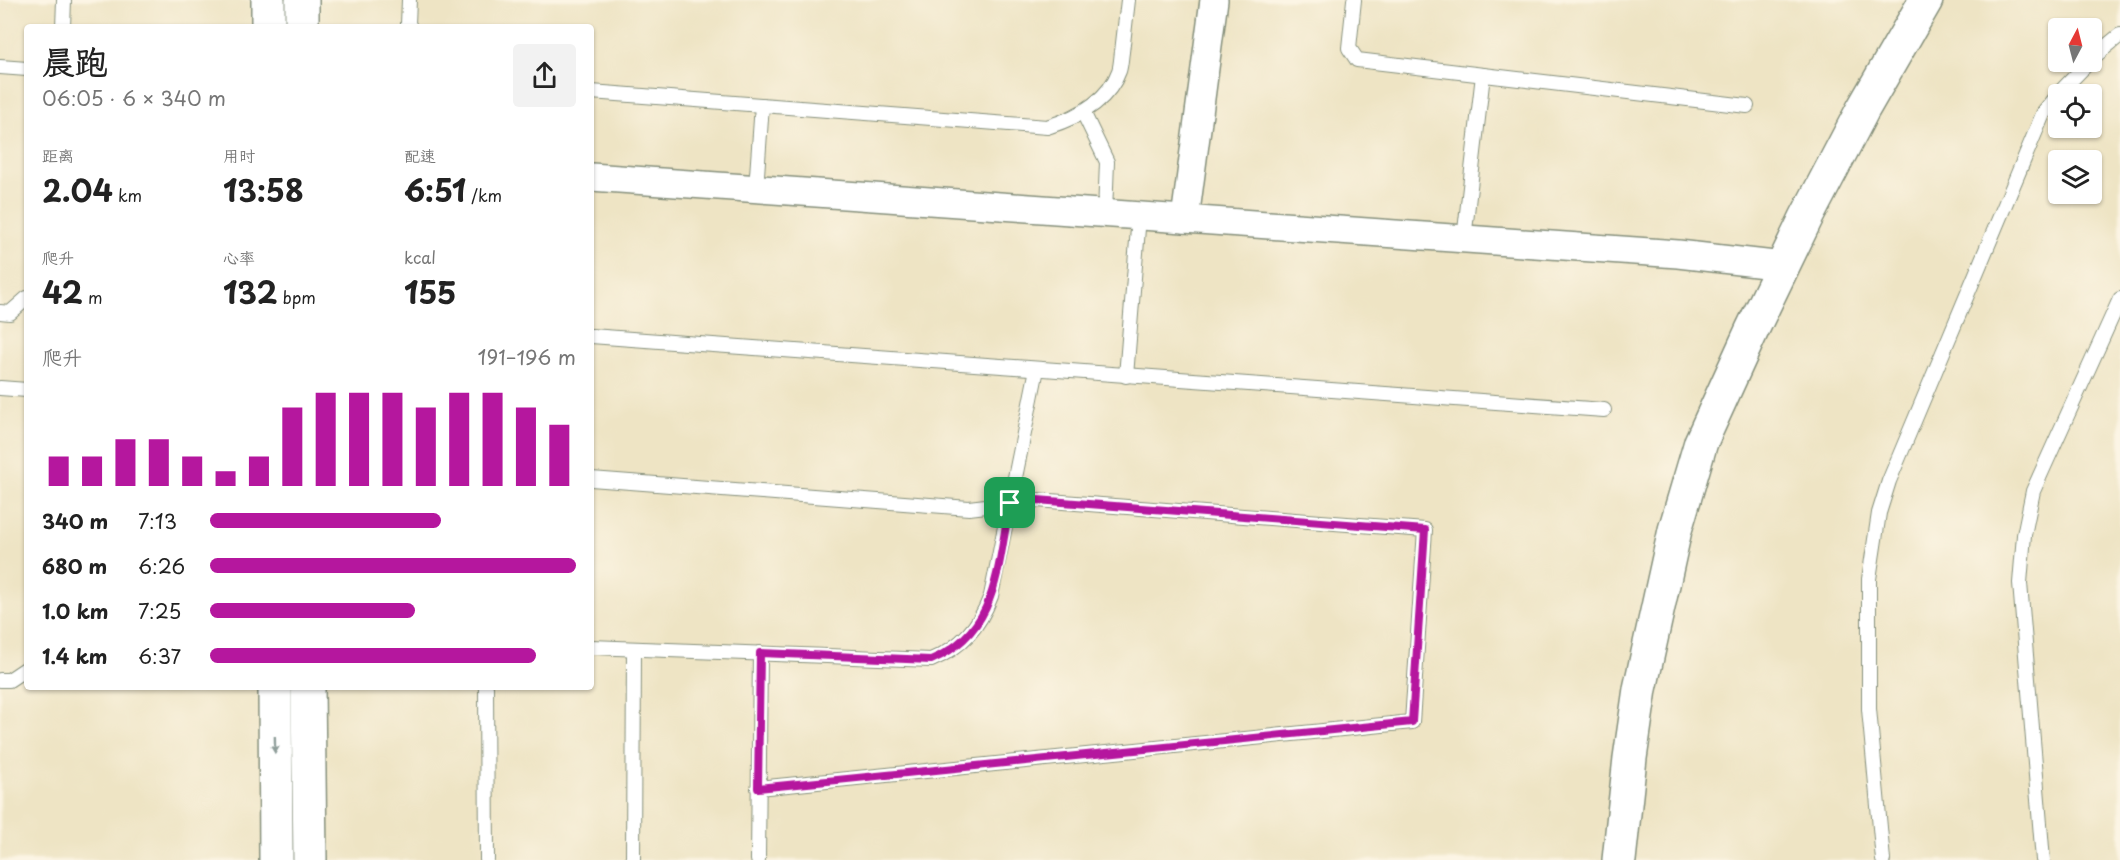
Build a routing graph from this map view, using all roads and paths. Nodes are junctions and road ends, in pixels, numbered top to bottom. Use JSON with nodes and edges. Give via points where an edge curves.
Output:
{"nodes":[{"id":1,"x":64,"y":0,"type":"edge"},
{"id":2,"x":268,"y":0,"type":"edge"},
{"id":3,"x":302,"y":0,"type":"edge"},
{"id":4,"x":409,"y":0,"type":"edge"},
{"id":5,"x":1128,"y":0,"type":"edge"},
{"id":6,"x":1214,"y":0,"type":"edge"},
{"id":7,"x":1354,"y":0,"type":"edge"},
{"id":8,"x":1926,"y":0,"type":"edge"},
{"id":9,"x":63,"y":24,"type":"edge"},
{"id":10,"x":268,"y":24,"type":"edge"},
{"id":11,"x":302,"y":24,"type":"edge"},
{"id":12,"x":408,"y":24,"type":"edge"},
{"id":13,"x":2120,"y":35,"type":"edge"},
{"id":14,"x":2102,"y":50,"type":"edge"},
{"id":15,"x":0,"y":67,"type":"edge"},
{"id":16,"x":24,"y":69,"type":"edge"},
{"id":17,"x":2079,"y":72,"type":"edge"},
{"id":18,"x":1483,"y":75,"type":"junction"},
{"id":19,"x":2068,"y":84,"type":"edge"},
{"id":20,"x":594,"y":92,"type":"edge"},
{"id":21,"x":762,"y":105,"type":"junction"},
{"id":22,"x":1747,"y":106,"type":"dead end"},
{"id":23,"x":2048,"y":108,"type":"edge"},
{"id":24,"x":1083,"y":112,"type":"junction"},
{"id":25,"x":594,"y":177,"type":"edge"},
{"id":26,"x":756,"y":189,"type":"junction"},
{"id":27,"x":1105,"y":213,"type":"junction"},
{"id":28,"x":1139,"y":216,"type":"junction"},
{"id":29,"x":1185,"y":219,"type":"junction"},
{"id":30,"x":1464,"y":239,"type":"junction"},
{"id":31,"x":1783,"y":266,"type":"junction"},
{"id":32,"x":2120,"y":299,"type":"edge"},
{"id":33,"x":24,"y":301,"type":"edge"},
{"id":34,"x":0,"y":312,"type":"edge"},
{"id":35,"x":594,"y":336,"type":"edge"},
{"id":36,"x":1036,"y":369,"type":"junction"},
{"id":37,"x":1126,"y":375,"type":"junction"},
{"id":38,"x":0,"y":388,"type":"edge"},
{"id":39,"x":24,"y":390,"type":"edge"},
{"id":40,"x":1604,"y":410,"type":"dead end"},
{"id":41,"x":594,"y":478,"type":"edge"},
{"id":42,"x":1010,"y":503,"type":"junction"},
{"id":43,"x":594,"y":647,"type":"edge"},
{"id":44,"x":634,"y":649,"type":"junction"},
{"id":45,"x":760,"y":653,"type":"junction"},
{"id":46,"x":24,"y":670,"type":"edge"},
{"id":47,"x":0,"y":680,"type":"edge"},
{"id":48,"x":275,"y":690,"type":"edge"},
{"id":49,"x":308,"y":690,"type":"edge"},
{"id":50,"x":486,"y":690,"type":"edge"},
{"id":51,"x":758,"y":788,"type":"junction"},
{"id":52,"x":276,"y":860,"type":"edge"},
{"id":53,"x":310,"y":860,"type":"edge"},
{"id":54,"x":488,"y":860,"type":"edge"},
{"id":55,"x":633,"y":860,"type":"edge"},
{"id":56,"x":758,"y":860,"type":"edge"},
{"id":57,"x":1619,"y":860,"type":"edge"},
{"id":58,"x":1883,"y":860,"type":"edge"},
{"id":59,"x":2043,"y":860,"type":"edge"}],
"edges":[{"from":1,"to":9,"type":"lane"},
{"from":2,"to":10,"type":"street"},
{"from":3,"to":11,"type":"street"},
{"from":4,"to":12,"type":"lane"},
{"from":5,"to":24,"type":"lane","via":[[1120,70],[1098,101]]},
{"from":6,"to":29,"type":"street"},
{"from":7,"to":18,"type":"lane","via":[[1348,48],[1357,60]]},
{"from":8,"to":31,"type":"street","via":[[1863,109]]},
{"from":13,"to":14,"type":"lane"},
{"from":15,"to":16,"type":"lane"},
{"from":17,"to":19,"type":"lane"},
{"from":18,"to":22,"type":"lane"},
{"from":18,"to":30,"type":"lane"},
{"from":20,"to":21,"type":"lane"},
{"from":21,"to":24,"type":"lane","via":[[1047,126]]},
{"from":21,"to":26,"type":"lane"},
{"from":23,"to":58,"type":"lane","via":[[1879,513],[1869,579],[1869,708]]},
{"from":24,"to":27,"type":"lane","via":[[1107,162]]},
{"from":25,"to":26,"type":"street"},
{"from":26,"to":27,"type":"street"},
{"from":27,"to":28,"type":"street"},
{"from":28,"to":29,"type":"street"},
{"from":28,"to":37,"type":"lane"},
{"from":29,"to":30,"type":"street"},
{"from":30,"to":31,"type":"street","via":[[1678,254]]},
{"from":31,"to":57,"type":"street","via":[[1701,442],[1675,530],[1640,688]]},
{"from":32,"to":59,"type":"lane","via":[[2033,491],[2024,535],[2020,583]]},
{"from":33,"to":34,"type":"lane","via":[[10,313]]},
{"from":35,"to":36,"type":"lane"},
{"from":36,"to":37,"type":"lane"},
{"from":36,"to":42,"type":"lane"},
{"from":37,"to":40,"type":"lane"},
{"from":38,"to":39,"type":"lane"},
{"from":41,"to":42,"type":"lane","via":[[969,508]]},
{"from":42,"to":45,"type":"lane","via":[[991,596],[983,616],[971,633],[946,653],[931,660]]},
{"from":42,"to":51,"type":"lane","via":[[1037,500],[1425,530],[1412,722]]},
{"from":43,"to":44,"type":"lane"},
{"from":44,"to":45,"type":"lane"},
{"from":44,"to":55,"type":"lane"},
{"from":45,"to":51,"type":"lane"},
{"from":46,"to":47,"type":"lane","via":[[9,680]]},
{"from":48,"to":52,"type":"street","one_way":true},
{"from":49,"to":53,"type":"street"},
{"from":50,"to":54,"type":"lane"},
{"from":51,"to":56,"type":"lane"}]}
